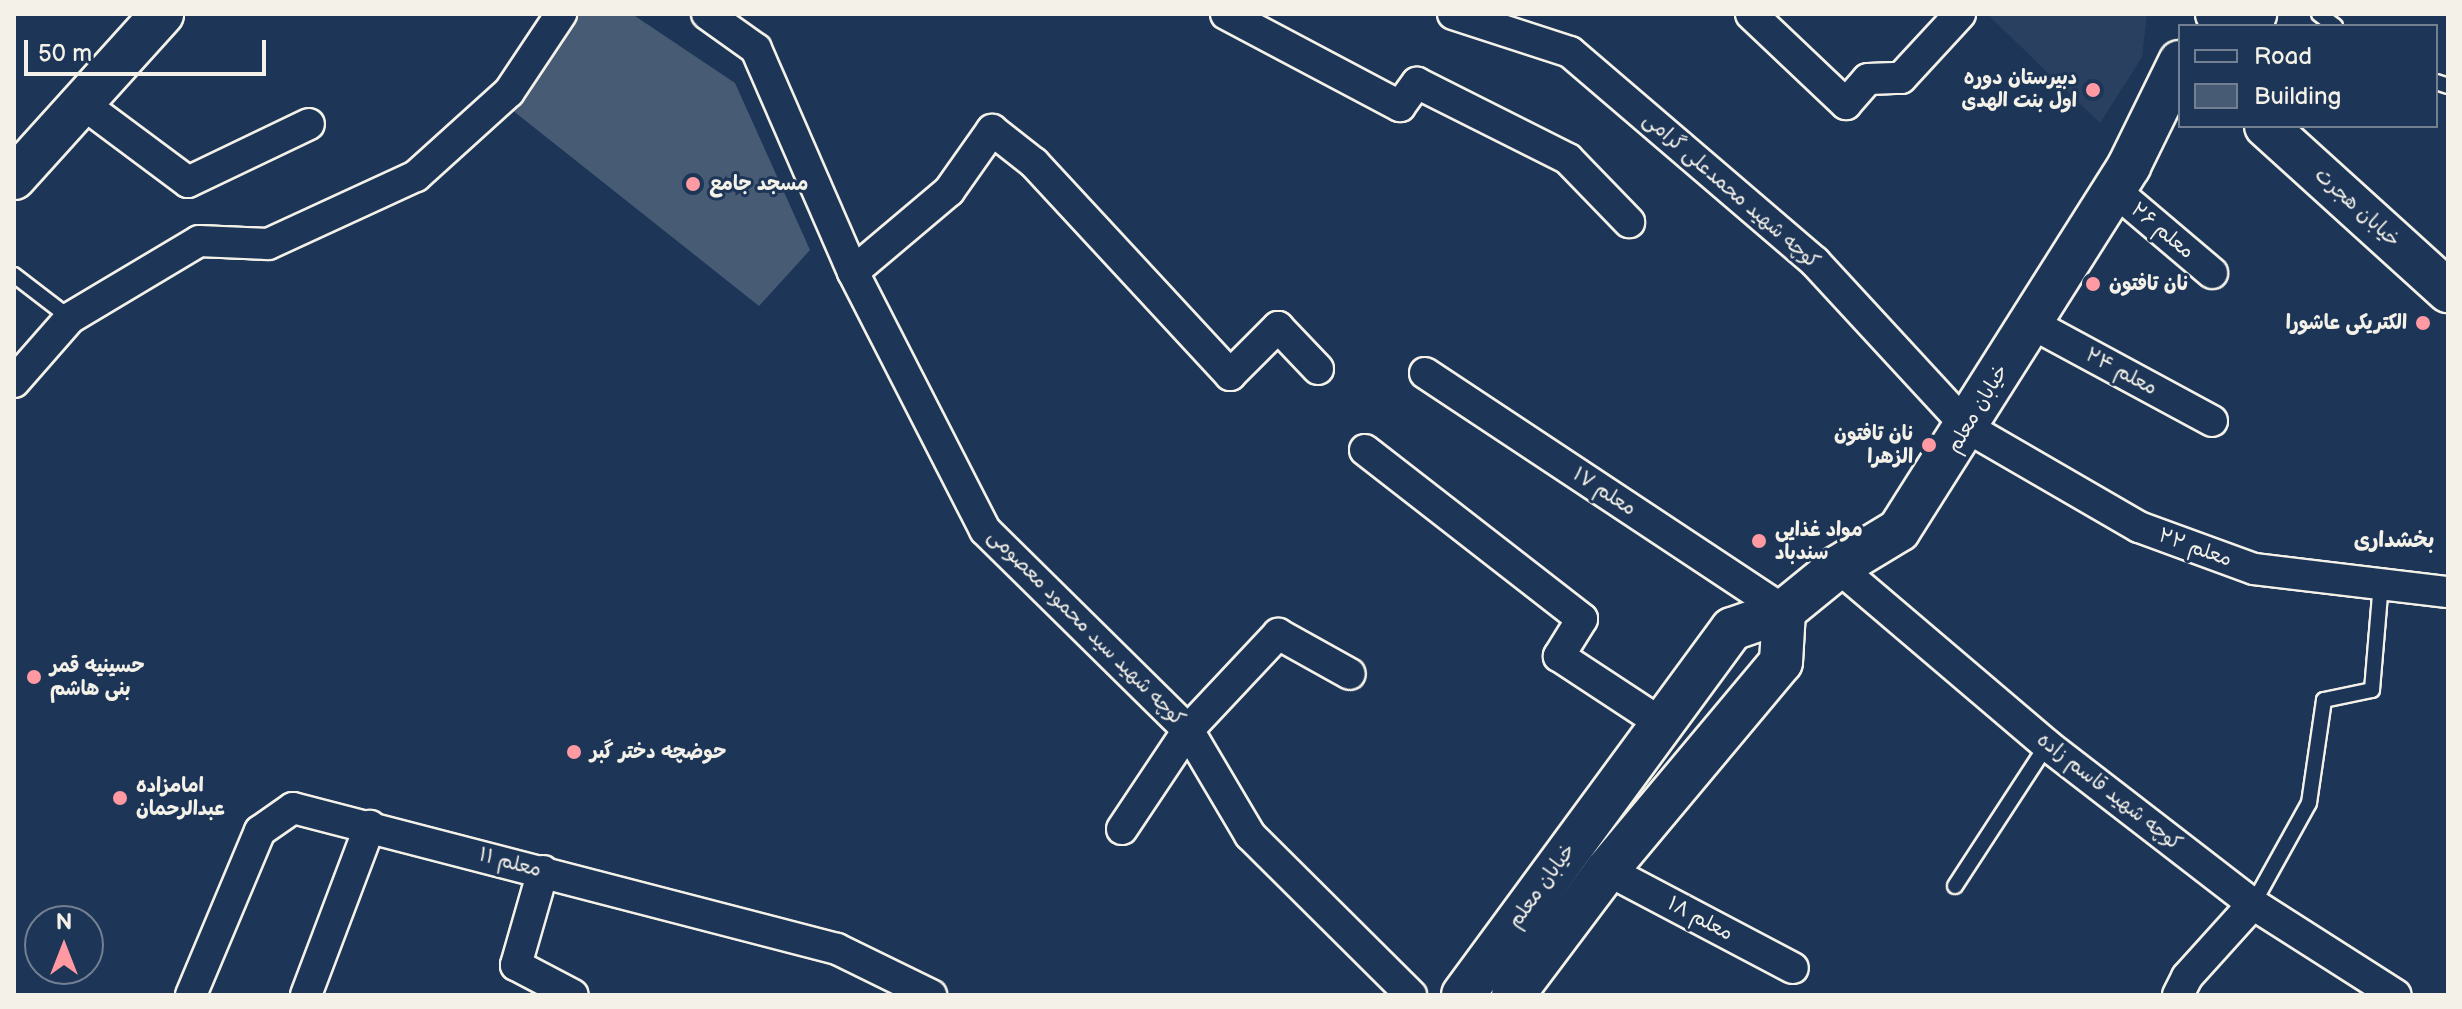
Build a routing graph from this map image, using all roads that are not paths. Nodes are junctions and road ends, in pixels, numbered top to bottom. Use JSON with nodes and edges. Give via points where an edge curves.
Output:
{"nodes":[{"id":1,"x":162,"y":14,"type":"edge"},
{"id":2,"x":561,"y":14,"type":"edge"},
{"id":3,"x":707,"y":14,"type":"edge"},
{"id":4,"x":1226,"y":14,"type":"edge"},
{"id":5,"x":1453,"y":14,"type":"edge"},
{"id":6,"x":1751,"y":14,"type":"edge"},
{"id":7,"x":1960,"y":14,"type":"edge"},
{"id":8,"x":2178,"y":67,"type":"edge"},
{"id":9,"x":82,"y":103,"type":"junction"},
{"id":10,"x":309,"y":124,"type":"dead end"},
{"id":11,"x":2178,"y":125,"type":"edge"},
{"id":12,"x":2268,"y":128,"type":"edge"},
{"id":13,"x":17,"y":168,"type":"edge"},
{"id":14,"x":2121,"y":178,"type":"junction"},
{"id":15,"x":1629,"y":222,"type":"dead end"},
{"id":16,"x":853,"y":272,"type":"junction"},
{"id":17,"x":2212,"y":273,"type":"dead end"},
{"id":18,"x":14,"y":275,"type":"edge"},
{"id":19,"x":2448,"y":291,"type":"edge"},
{"id":20,"x":70,"y":318,"type":"junction"},
{"id":21,"x":2029,"y":322,"type":"junction"},
{"id":22,"x":1318,"y":369,"type":"dead end"},
{"id":23,"x":1425,"y":373,"type":"dead end"},
{"id":24,"x":14,"y":382,"type":"edge"},
{"id":25,"x":2212,"y":421,"type":"dead end"},
{"id":26,"x":1968,"y":428,"type":"junction"},
{"id":27,"x":1365,"y":450,"type":"dead end"},
{"id":28,"x":1838,"y":567,"type":"junction"},
{"id":29,"x":2381,"y":582,"type":"junction"},
{"id":30,"x":2448,"y":592,"type":"edge"},
{"id":31,"x":1784,"y":611,"type":"junction"},
{"id":32,"x":1350,"y":674,"type":"dead end"},
{"id":33,"x":1661,"y":723,"type":"junction"},
{"id":34,"x":1188,"y":730,"type":"junction"},
{"id":35,"x":2047,"y":745,"type":"junction"},
{"id":36,"x":370,"y":826,"type":"junction"},
{"id":37,"x":1122,"y":829,"type":"dead end"},
{"id":38,"x":1607,"y":870,"type":"junction"},
{"id":39,"x":543,"y":871,"type":"junction"},
{"id":40,"x":1955,"y":886,"type":"dead end"},
{"id":41,"x":2253,"y":904,"type":"junction"},
{"id":42,"x":1793,"y":968,"type":"dead end"},
{"id":43,"x":191,"y":995,"type":"edge"},
{"id":44,"x":306,"y":995,"type":"edge"},
{"id":45,"x":573,"y":995,"type":"edge"},
{"id":46,"x":931,"y":995,"type":"edge"},
{"id":47,"x":1411,"y":995,"type":"edge"},
{"id":48,"x":1463,"y":995,"type":"edge"},
{"id":49,"x":1513,"y":995,"type":"edge"},
{"id":50,"x":2178,"y":995,"type":"edge"},
{"id":51,"x":2396,"y":995,"type":"edge"}],
"edges":[{"from":1,"to":9,"type":"main road"},
{"from":2,"to":20,"type":"street","via":[[509,92],[416,176],[268,244],[199,241]]},
{"from":3,"to":16,"type":"street","name":"کوچه شهید سید محمود معصومی","via":[[756,49]]},
{"from":4,"to":15,"type":"street","via":[[1400,106],[1417,83],[1568,159]]},
{"from":5,"to":26,"type":"street","name":"کوچه شهید محمدعلی گرامی","via":[[1570,52],[1815,262]]},
{"from":6,"to":7,"type":"street","via":[[1846,104],[1868,79],[1901,78]]},
{"from":8,"to":14,"type":"main road","name":"خیابان معلم"},
{"from":9,"to":10,"type":"street","via":[[188,182]]},
{"from":9,"to":13,"type":"main road"},
{"from":11,"to":14,"type":"main road","name":"خیابان معلم"},
{"from":12,"to":19,"type":"main road","name":"خیابان هجرت"},
{"from":14,"to":17,"type":"street","name":"معلم ۲۶"},
{"from":14,"to":21,"type":"main road","name":"خیابان معلم"},
{"from":16,"to":22,"type":"street","via":[[949,191],[992,130],[1034,163],[1230,375],[1278,327]]},
{"from":16,"to":34,"type":"street","name":"کوچه شهید سید محمود معصومی","via":[[985,530]]},
{"from":18,"to":20,"type":"lane"},
{"from":20,"to":24,"type":"street"},
{"from":21,"to":25,"type":"street","name":"معلم ۲۴"},
{"from":21,"to":26,"type":"main road","name":"خیابان معلم"},
{"from":23,"to":31,"type":"street","name":"معلم ۱۷"},
{"from":26,"to":28,"type":"main road","name":"خیابان معلم","via":[[1899,530]]},
{"from":26,"to":29,"type":"street","name":"معلم ۲۲","via":[[2139,527],[2254,569]]},
{"from":27,"to":33,"type":"street","via":[[1582,619],[1559,656]]},
{"from":28,"to":31,"type":"main road","name":"خیابان معلم"},
{"from":28,"to":35,"type":"street","name":"کوچه شهید قاسم زاده"},
{"from":29,"to":30,"type":"street","name":"معلم ۲۲"},
{"from":29,"to":41,"type":"lane","via":[[2372,690],[2324,700],[2309,803]]},
{"from":31,"to":33,"type":"main road","name":"خیابان معلم","via":[[1732,629]]},
{"from":31,"to":38,"type":"main road","name":"خیابان معلم","via":[[1781,662]]},
{"from":32,"to":34,"type":"street","via":[[1278,634]]},
{"from":33,"to":48,"type":"main road","name":"خیابان معلم"},
{"from":34,"to":37,"type":"street"},
{"from":34,"to":47,"type":"street","name":"کوچه شهید سید محمود معصومی","via":[[1250,835]]},
{"from":35,"to":40,"type":"lane"},
{"from":35,"to":41,"type":"street","name":"کوچه شهید قاسم زاده"},
{"from":36,"to":39,"type":"street","name":"معلم ۱۱"},
{"from":36,"to":43,"type":"street","name":"معلم ۱۱","via":[[293,808],[275,815],[260,831]]},
{"from":36,"to":44,"type":"street"},
{"from":38,"to":42,"type":"street","name":"معلم ۱۸"},
{"from":38,"to":49,"type":"main road","name":"خیابان معلم"},
{"from":39,"to":45,"type":"street","via":[[516,965]]},
{"from":39,"to":46,"type":"street","name":"معلم ۱۱","via":[[837,949]]},
{"from":41,"to":50,"type":"street","via":[[2187,977]]},
{"from":41,"to":51,"type":"street","name":"کوچه شهید قاسم زاده"}]}
